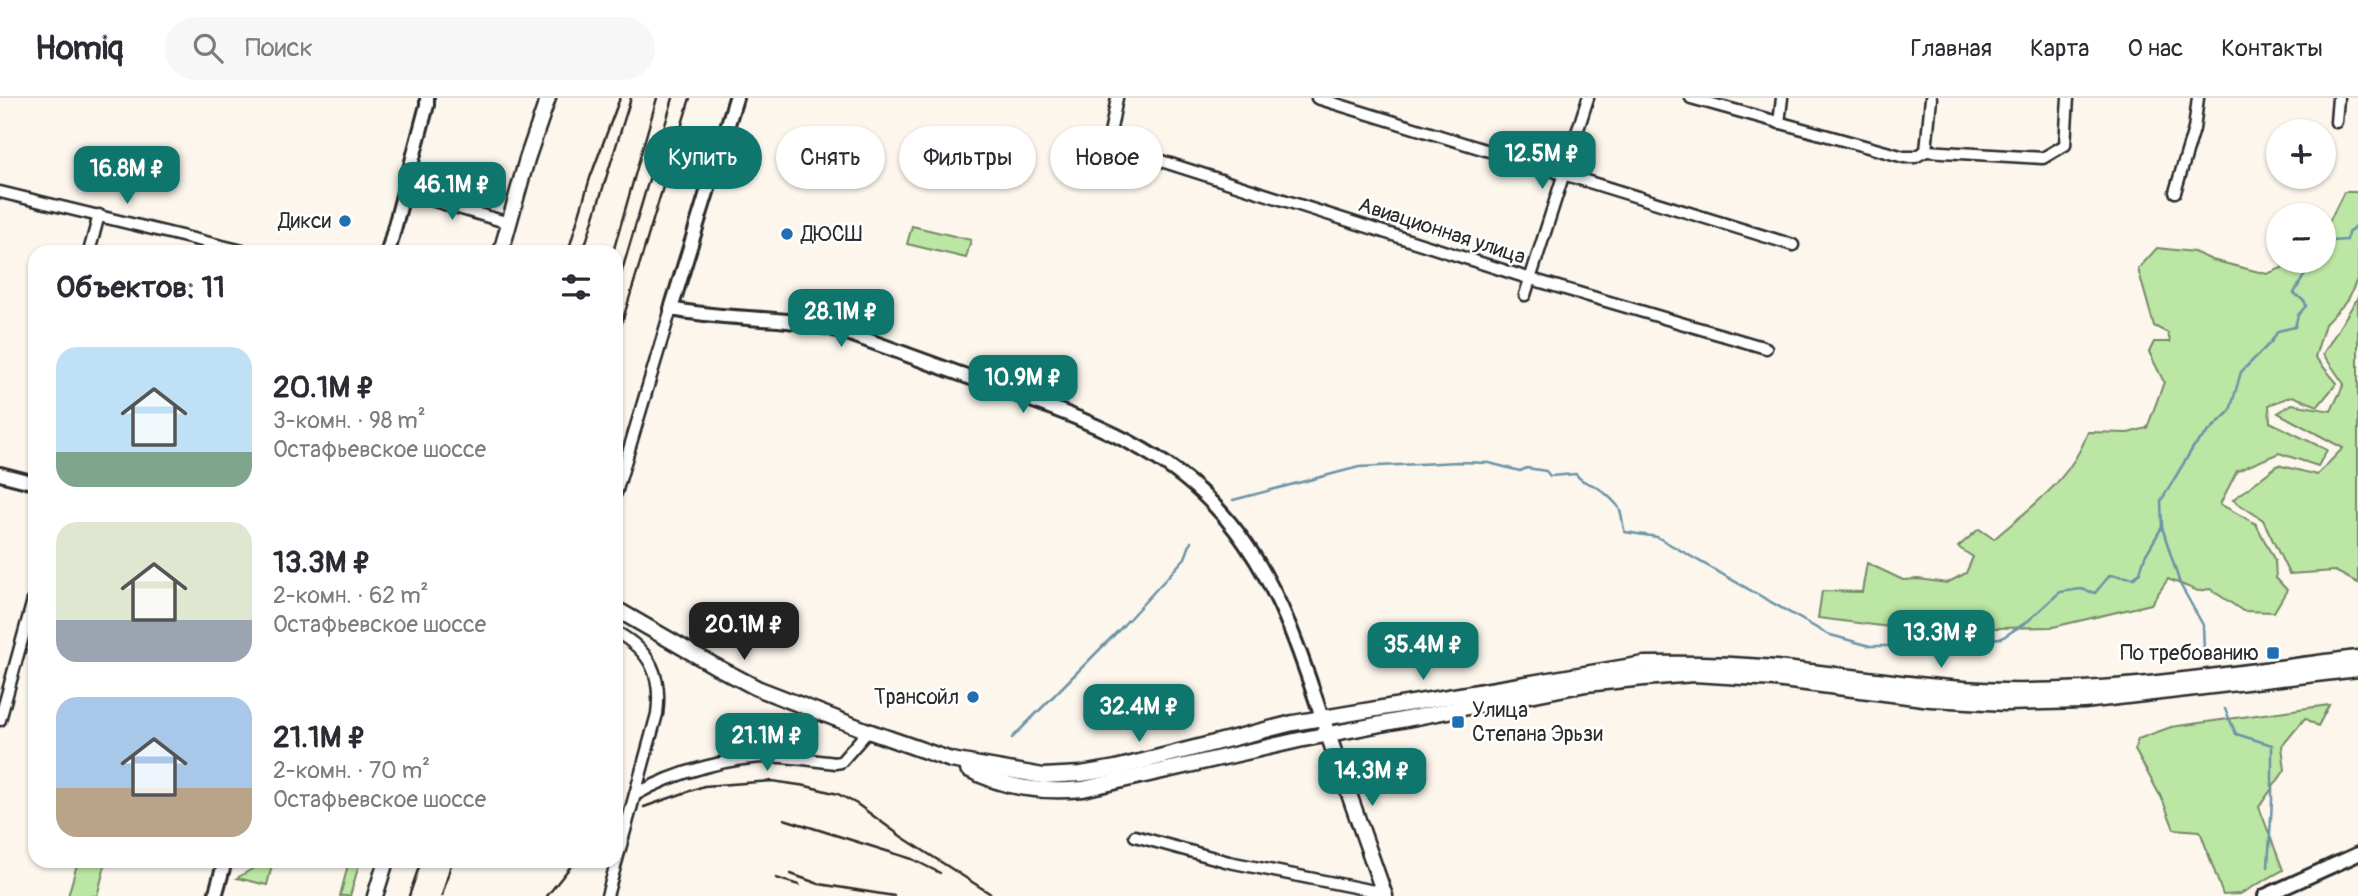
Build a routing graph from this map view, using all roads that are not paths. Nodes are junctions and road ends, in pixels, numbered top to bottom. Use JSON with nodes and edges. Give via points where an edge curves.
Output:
{"nodes":[{"id":1,"x":426,"y":98,"type":"edge"},
{"id":2,"x":736,"y":98,"type":"edge"},
{"id":3,"x":1117,"y":98,"type":"edge"},
{"id":4,"x":1317,"y":98,"type":"edge"},
{"id":5,"x":1588,"y":98,"type":"edge"},
{"id":6,"x":1691,"y":98,"type":"edge"},
{"id":7,"x":1782,"y":98,"type":"edge"},
{"id":8,"x":1931,"y":98,"type":"edge"},
{"id":9,"x":2068,"y":98,"type":"edge"},
{"id":10,"x":2198,"y":98,"type":"edge"},
{"id":11,"x":2338,"y":98,"type":"edge"},
{"id":12,"x":545,"y":99,"type":"edge"},
{"id":13,"x":2336,"y":122,"type":"dead end"},
{"id":14,"x":1779,"y":123,"type":"junction"},
{"id":15,"x":1926,"y":150,"type":"junction"},
{"id":16,"x":1563,"y":175,"type":"junction"},
{"id":17,"x":0,"y":192,"type":"edge"},
{"id":18,"x":404,"y":192,"type":"junction"},
{"id":19,"x":2175,"y":192,"type":"dead end"},
{"id":20,"x":99,"y":215,"type":"junction"},
{"id":21,"x":509,"y":223,"type":"junction"},
{"id":22,"x":91,"y":245,"type":"edge"},
{"id":23,"x":217,"y":245,"type":"edge"},
{"id":24,"x":390,"y":245,"type":"edge"},
{"id":25,"x":502,"y":245,"type":"edge"},
{"id":26,"x":1793,"y":245,"type":"dead end"},
{"id":27,"x":1531,"y":279,"type":"junction"},
{"id":28,"x":1525,"y":295,"type":"dead end"},
{"id":29,"x":671,"y":309,"type":"junction"},
{"id":30,"x":1766,"y":348,"type":"dead end"},
{"id":31,"x":623,"y":470,"type":"edge"},
{"id":32,"x":0,"y":474,"type":"edge"},
{"id":33,"x":28,"y":481,"type":"edge"},
{"id":34,"x":623,"y":613,"type":"edge"},
{"id":35,"x":28,"y":618,"type":"edge"},
{"id":36,"x":623,"y":637,"type":"edge"},
{"id":37,"x":2358,"y":657,"type":"edge"},
{"id":38,"x":2358,"y":668,"type":"edge"},
{"id":39,"x":1322,"y":718,"type":"junction"},
{"id":40,"x":0,"y":720,"type":"edge"},
{"id":41,"x":868,"y":731,"type":"junction"},
{"id":42,"x":1329,"y":734,"type":"junction"},
{"id":43,"x":951,"y":760,"type":"junction"},
{"id":44,"x":635,"y":795,"type":"junction"},
{"id":45,"x":1135,"y":836,"type":"dead end"},
{"id":46,"x":623,"y":838,"type":"edge"},
{"id":47,"x":2358,"y":854,"type":"edge"},
{"id":48,"x":223,"y":868,"type":"edge"},
{"id":49,"x":375,"y":868,"type":"edge"},
{"id":50,"x":383,"y":868,"type":"edge"},
{"id":51,"x":615,"y":868,"type":"edge"},
{"id":52,"x":1388,"y":895,"type":"edge"},
{"id":53,"x":215,"y":896,"type":"edge"},
{"id":54,"x":373,"y":896,"type":"edge"},
{"id":55,"x":607,"y":896,"type":"edge"},
{"id":56,"x":2265,"y":896,"type":"edge"}],
"edges":[{"from":1,"to":18,"type":"street"},
{"from":2,"to":29,"type":"street"},
{"from":3,"to":27,"type":"street","name":"Авиационная улица","via":[[1108,144]]},
{"from":4,"to":16,"type":"street"},
{"from":5,"to":16,"type":"street"},
{"from":6,"to":14,"type":"street"},
{"from":7,"to":14,"type":"street"},
{"from":8,"to":15,"type":"street"},
{"from":9,"to":15,"type":"street","via":[[2065,145],[2043,158]]},
{"from":10,"to":19,"type":"street"},
{"from":11,"to":13,"type":"street"},
{"from":12,"to":21,"type":"main road"},
{"from":14,"to":15,"type":"street","via":[[1904,157]]},
{"from":16,"to":26,"type":"street"},
{"from":16,"to":27,"type":"street"},
{"from":17,"to":20,"type":"street"},
{"from":18,"to":21,"type":"street"},
{"from":18,"to":24,"type":"street"},
{"from":20,"to":22,"type":"street"},
{"from":20,"to":23,"type":"street"},
{"from":21,"to":25,"type":"main road"},
{"from":27,"to":28,"type":"street"},
{"from":27,"to":30,"type":"street","name":"Авиационная улица"},
{"from":29,"to":31,"type":"street"},
{"from":29,"to":39,"type":"street","via":[[808,323],[842,331],[1085,420],[1154,455],[1208,499],[1256,560],[1287,618]]},
{"from":32,"to":33,"type":"street"},
{"from":34,"to":41,"type":"main road","via":[[757,688]]},
{"from":35,"to":40,"type":"street"},
{"from":36,"to":44,"type":"street","via":[[647,657],[659,687],[657,714]]},
{"from":37,"to":39,"type":"main road","via":[[2084,689],[2005,691],[1929,687],[1775,668],[1644,664]]},
{"from":38,"to":42,"type":"main road","via":[[2146,695],[2006,703],[1694,674],[1586,684]]},
{"from":39,"to":42,"type":"main road"},
{"from":39,"to":43,"type":"main road","via":[[1081,774],[1023,774]]},
{"from":41,"to":43,"type":"main road"},
{"from":41,"to":44,"type":"street","via":[[841,762],[751,758],[692,771]]},
{"from":42,"to":43,"type":"main road","via":[[1066,791],[1009,786]]},
{"from":42,"to":52,"type":"main road"},
{"from":44,"to":46,"type":"street"},
{"from":45,"to":52,"type":"street","via":[[1229,862]]},
{"from":47,"to":56,"type":"street"},
{"from":48,"to":53,"type":"street"},
{"from":49,"to":54,"type":"main road"},
{"from":50,"to":54,"type":"main road"},
{"from":51,"to":55,"type":"street"}]}
